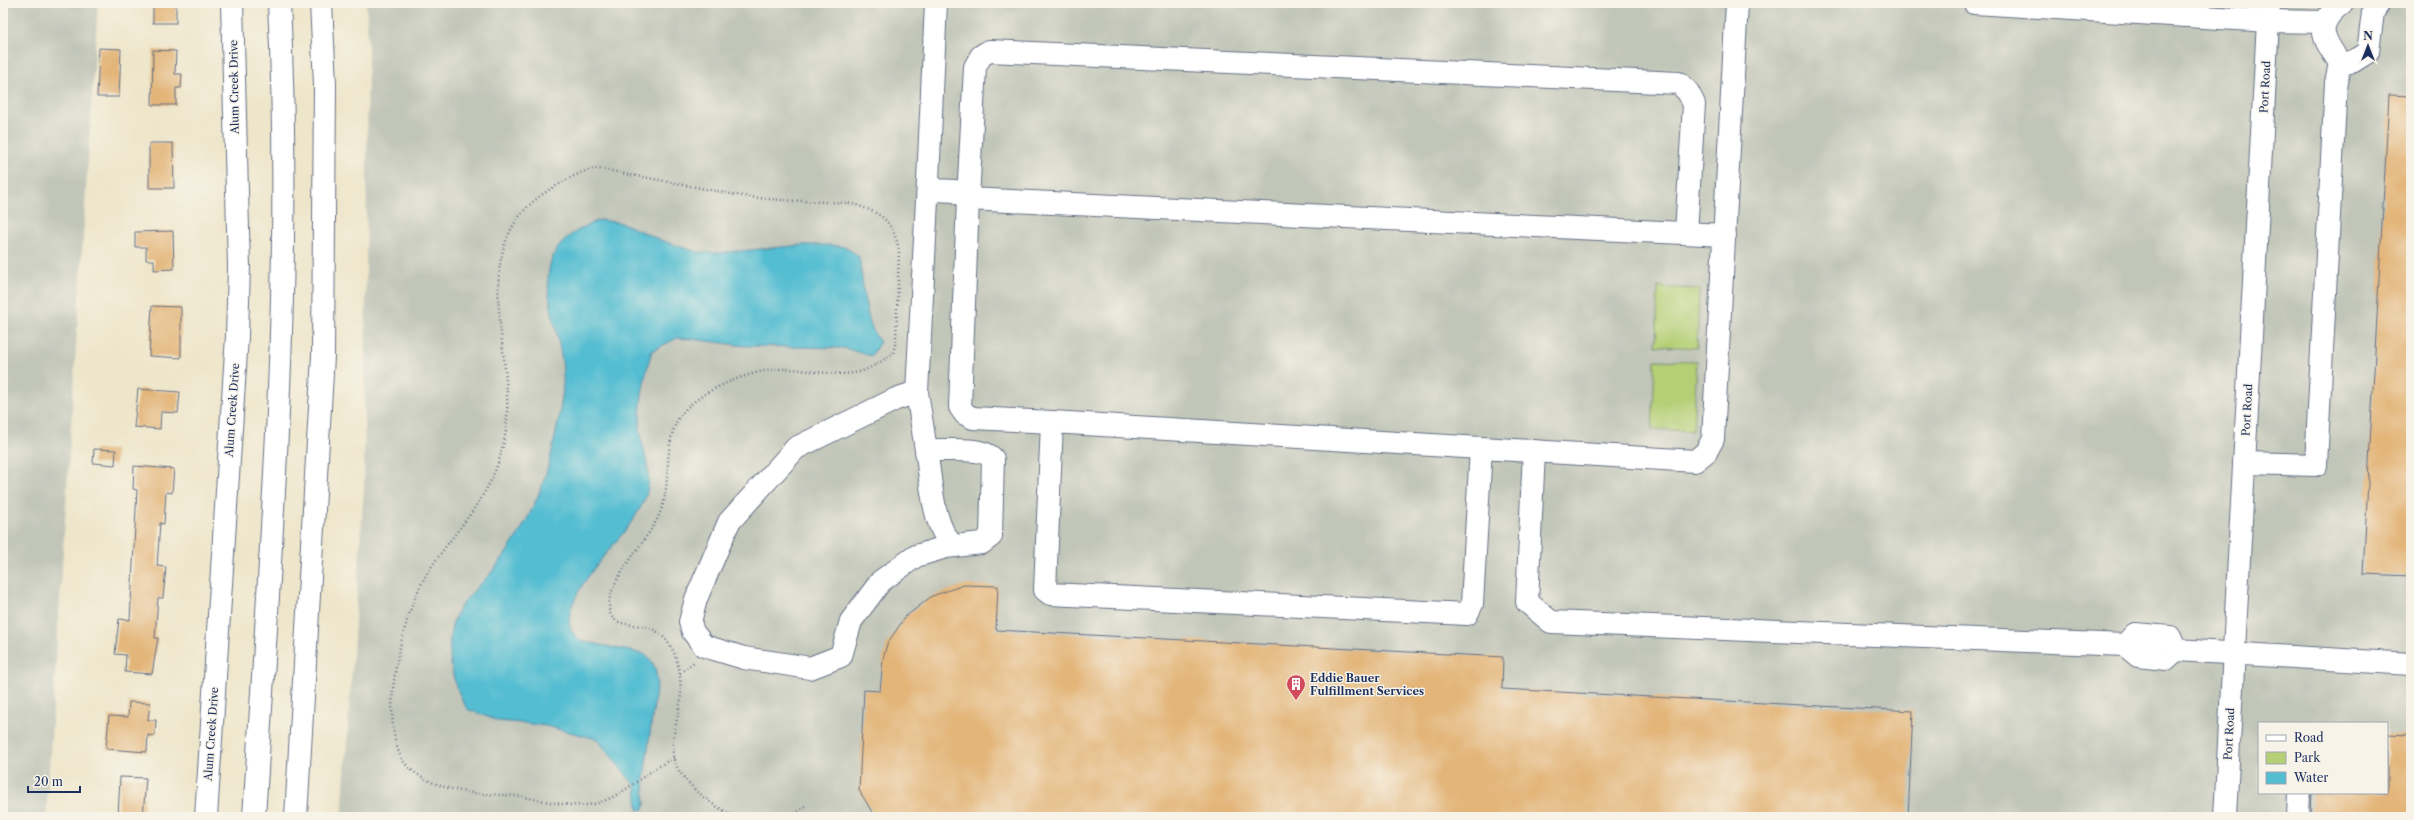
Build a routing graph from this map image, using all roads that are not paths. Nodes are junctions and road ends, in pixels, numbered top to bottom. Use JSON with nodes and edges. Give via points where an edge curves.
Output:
{"nodes":[{"id":1,"x":232,"y":3,"type":"edge"},
{"id":2,"x":279,"y":3,"type":"edge"},
{"id":3,"x":322,"y":3,"type":"edge"},
{"id":4,"x":936,"y":3,"type":"edge"},
{"id":5,"x":1737,"y":3,"type":"edge"},
{"id":6,"x":1974,"y":3,"type":"edge"},
{"id":7,"x":2342,"y":3,"type":"edge"},
{"id":8,"x":2379,"y":3,"type":"edge"},
{"id":9,"x":2269,"y":12,"type":"edge"},
{"id":10,"x":2324,"y":22,"type":"junction"},
{"id":11,"x":2340,"y":63,"type":"junction"},
{"id":12,"x":928,"y":181,"type":"junction"},
{"id":13,"x":968,"y":199,"type":"junction"},
{"id":14,"x":1686,"y":233,"type":"junction"},
{"id":15,"x":1725,"y":235,"type":"junction"},
{"id":16,"x":917,"y":392,"type":"junction"},
{"id":17,"x":1052,"y":422,"type":"junction"},
{"id":18,"x":1481,"y":448,"type":"junction"},
{"id":19,"x":926,"y":450,"type":"junction"},
{"id":20,"x":1534,"y":451,"type":"junction"},
{"id":21,"x":2244,"y":463,"type":"junction"},
{"id":22,"x":954,"y":546,"type":"junction"},
{"id":23,"x":2234,"y":655,"type":"junction"},
{"id":24,"x":2411,"y":664,"type":"edge"},
{"id":25,"x":2299,"y":794,"type":"edge"},
{"id":26,"x":206,"y":817,"type":"edge"},
{"id":27,"x":254,"y":817,"type":"edge"},
{"id":28,"x":296,"y":817,"type":"edge"},
{"id":29,"x":2225,"y":817,"type":"edge"},
{"id":30,"x":2298,"y":817,"type":"edge"}],
"edges":[{"from":1,"to":26,"type":"street","name":"Alum Creek Drive","via":[[239,267],[237,336]]},
{"from":2,"to":27,"type":"street","via":[[283,140],[282,312]]},
{"from":3,"to":28,"type":"street","via":[[325,154],[323,356]]},
{"from":4,"to":12,"type":"street"},
{"from":5,"to":15,"type":"street"},
{"from":6,"to":9,"type":"street"},
{"from":7,"to":10,"type":"street"},
{"from":8,"to":11,"type":"street","via":[[2373,12],[2368,52],[2352,62]]},
{"from":9,"to":10,"type":"street"},
{"from":9,"to":21,"type":"street","name":"Port Road"},
{"from":10,"to":11,"type":"street","via":[[2322,30],[2327,44]]},
{"from":11,"to":21,"type":"street","via":[[2335,90],[2316,465]]},
{"from":12,"to":13,"type":"street","via":[[935,190],[955,191]]},
{"from":12,"to":16,"type":"street"},
{"from":13,"to":14,"type":"street"},
{"from":13,"to":14,"type":"street","via":[[976,67],[981,56],[989,51],[1646,81],[1679,83],[1688,92],[1694,104]]},
{"from":13,"to":17,"type":"street","via":[[960,407],[973,418]]},
{"from":14,"to":15,"type":"street"},
{"from":15,"to":20,"type":"street","via":[[1714,439],[1706,452],[1695,461]]},
{"from":16,"to":19,"type":"street"},
{"from":16,"to":22,"type":"street","via":[[896,399],[796,448],[729,522],[696,599],[690,622],[693,632],[704,646],[744,658],[810,668],[841,656],[852,621],[881,581],[916,556]]},
{"from":17,"to":18,"type":"street"},
{"from":17,"to":18,"type":"street","via":[[1044,590],[1050,594],[1467,614],[1472,604]]},
{"from":18,"to":20,"type":"street"},
{"from":19,"to":22,"type":"street","via":[[940,526]]},
{"from":19,"to":22,"type":"street","via":[[979,451],[989,454],[993,459],[991,536],[982,543]]},
{"from":20,"to":23,"type":"street","via":[[1527,602],[1551,622],[2125,645],[2135,634],[2170,637],[2176,650]]},
{"from":21,"to":23,"type":"street","name":"Port Road"},
{"from":23,"to":24,"type":"street"},
{"from":23,"to":29,"type":"street","name":"Port Road"},
{"from":25,"to":30,"type":"street"}]}
